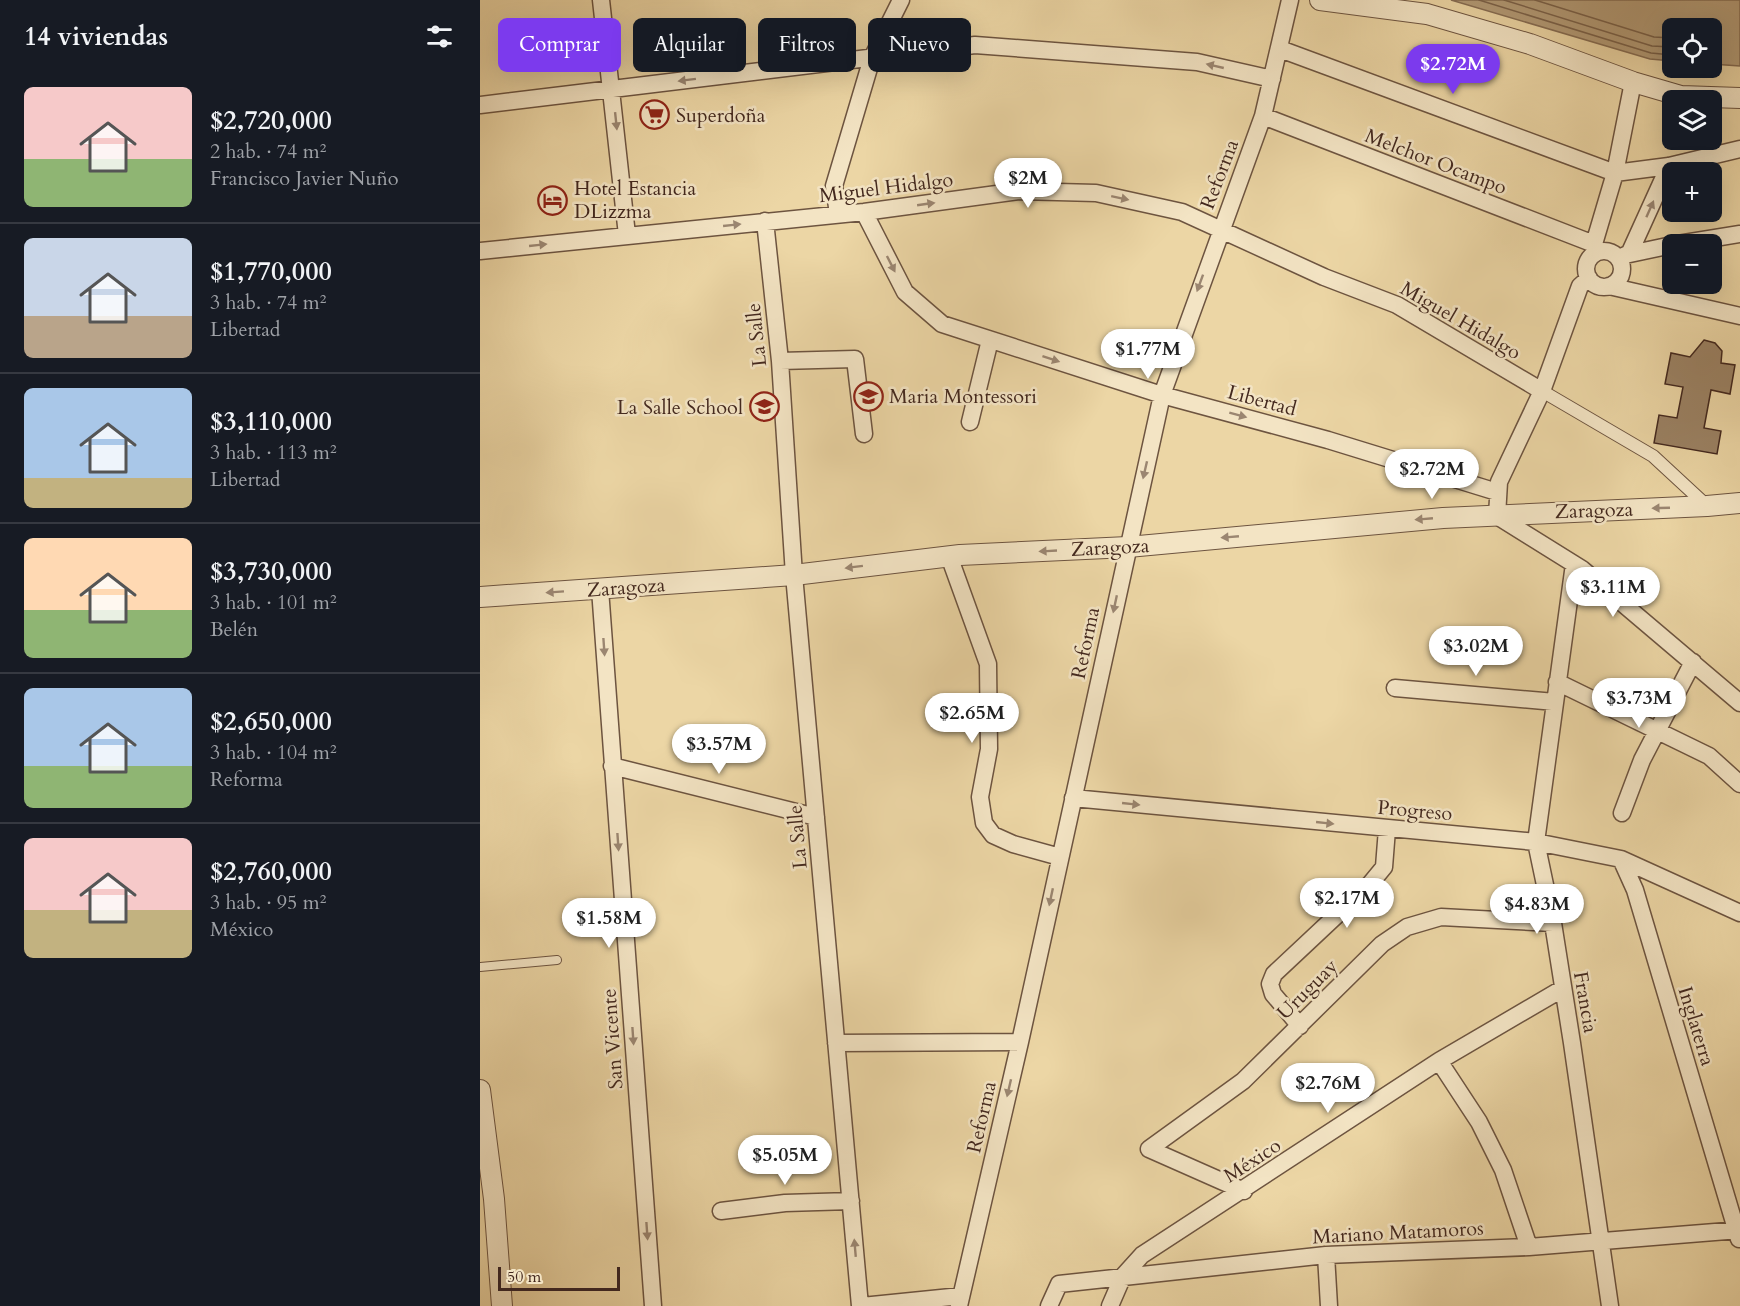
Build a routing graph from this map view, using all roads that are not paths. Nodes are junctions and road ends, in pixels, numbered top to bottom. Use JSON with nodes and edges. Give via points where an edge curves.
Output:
{"nodes":[{"id":1,"x":601,"y":0,"type":"edge"},
{"id":2,"x":902,"y":0,"type":"edge"},
{"id":3,"x":1290,"y":0,"type":"edge"},
{"id":4,"x":1320,"y":0,"type":"edge"},
{"id":5,"x":893,"y":18,"type":"edge"},
{"id":6,"x":971,"y":46,"type":"edge"},
{"id":7,"x":1280,"y":49,"type":"junction"},
{"id":8,"x":868,"y":58,"type":"edge"},
{"id":9,"x":868,"y":71,"type":"edge"},
{"id":10,"x":1272,"y":79,"type":"junction"},
{"id":11,"x":1632,"y":82,"type":"junction"},
{"id":12,"x":613,"y":89,"type":"junction"},
{"id":13,"x":1740,"y":98,"type":"edge"},
{"id":14,"x":480,"y":105,"type":"edge"},
{"id":15,"x":1263,"y":116,"type":"junction"},
{"id":16,"x":1740,"y":149,"type":"edge"},
{"id":17,"x":1686,"y":162,"type":"edge"},
{"id":18,"x":1662,"y":167,"type":"edge"},
{"id":19,"x":1614,"y":173,"type":"junction"},
{"id":20,"x":1662,"y":180,"type":"edge"},
{"id":21,"x":864,"y":212,"type":"junction"},
{"id":22,"x":838,"y":214,"type":"junction"},
{"id":23,"x":765,"y":221,"type":"junction"},
{"id":24,"x":1221,"y":229,"type":"junction"},
{"id":25,"x":1740,"y":234,"type":"edge"},
{"id":26,"x":627,"y":235,"type":"junction"},
{"id":27,"x":1722,"y":237,"type":"edge"},
{"id":28,"x":1662,"y":247,"type":"edge"},
{"id":29,"x":1595,"y":248,"type":"junction"},
{"id":30,"x":480,"y":251,"type":"edge"},
{"id":31,"x":1624,"y":255,"type":"junction"},
{"id":32,"x":1589,"y":278,"type":"junction"},
{"id":33,"x":1609,"y":286,"type":"junction"},
{"id":34,"x":1740,"y":316,"type":"edge"},
{"id":35,"x":990,"y":340,"type":"junction"},
{"id":36,"x":780,"y":361,"type":"junction"},
{"id":37,"x":1542,"y":391,"type":"junction"},
{"id":38,"x":1162,"y":395,"type":"junction"},
{"id":39,"x":970,"y":422,"type":"dead end"},
{"id":40,"x":864,"y":434,"type":"dead end"},
{"id":41,"x":1497,"y":492,"type":"junction"},
{"id":42,"x":1740,"y":503,"type":"edge"},
{"id":43,"x":1707,"y":506,"type":"junction"},
{"id":44,"x":1497,"y":516,"type":"junction"},
{"id":45,"x":1128,"y":547,"type":"junction"},
{"id":46,"x":949,"y":556,"type":"junction"},
{"id":47,"x":1574,"y":564,"type":"junction"},
{"id":48,"x":794,"y":574,"type":"junction"},
{"id":49,"x":600,"y":589,"type":"junction"},
{"id":50,"x":480,"y":597,"type":"edge"},
{"id":51,"x":1692,"y":662,"type":"junction"},
{"id":52,"x":1557,"y":682,"type":"junction"},
{"id":53,"x":1395,"y":688,"type":"dead end"},
{"id":54,"x":1555,"y":702,"type":"junction"},
{"id":55,"x":1740,"y":703,"type":"edge"},
{"id":56,"x":1659,"y":729,"type":"junction"},
{"id":57,"x":612,"y":766,"type":"junction"},
{"id":58,"x":1740,"y":784,"type":"edge"},
{"id":59,"x":1073,"y":798,"type":"junction"},
{"id":60,"x":1622,"y":813,"type":"dead end"},
{"id":61,"x":816,"y":817,"type":"junction"},
{"id":62,"x":1387,"y":829,"type":"junction"},
{"id":63,"x":1536,"y":842,"type":"junction"},
{"id":64,"x":1060,"y":856,"type":"junction"},
{"id":65,"x":1621,"y":859,"type":"junction"},
{"id":66,"x":1740,"y":913,"type":"edge"},
{"id":67,"x":1552,"y":923,"type":"junction"},
{"id":68,"x":557,"y":960,"type":"dead end"},
{"id":69,"x":480,"y":967,"type":"edge"},
{"id":70,"x":1562,"y":989,"type":"junction"},
{"id":71,"x":1300,"y":1026,"type":"junction"},
{"id":72,"x":1020,"y":1042,"type":"junction"},
{"id":73,"x":836,"y":1044,"type":"junction"},
{"id":74,"x":1438,"y":1061,"type":"junction"},
{"id":75,"x":480,"y":1090,"type":"edge"},
{"id":76,"x":1244,"y":1191,"type":"junction"},
{"id":77,"x":851,"y":1201,"type":"junction"},
{"id":78,"x":721,"y":1211,"type":"dead end"},
{"id":79,"x":1739,"y":1234,"type":"edge"},
{"id":80,"x":1600,"y":1240,"type":"junction"},
{"id":81,"x":1529,"y":1247,"type":"junction"},
{"id":82,"x":1326,"y":1255,"type":"junction"},
{"id":83,"x":1123,"y":1276,"type":"junction"},
{"id":84,"x":960,"y":1301,"type":"edge"},
{"id":85,"x":502,"y":1306,"type":"edge"},
{"id":86,"x":652,"y":1306,"type":"edge"},
{"id":87,"x":861,"y":1306,"type":"edge"},
{"id":88,"x":1048,"y":1306,"type":"edge"},
{"id":89,"x":1110,"y":1306,"type":"edge"},
{"id":90,"x":1329,"y":1306,"type":"edge"},
{"id":91,"x":1610,"y":1306,"type":"edge"}],
"edges":[{"from":1,"to":12,"type":"street"},
{"from":2,"to":5,"type":"street"},
{"from":3,"to":7,"type":"street","name":"Reforma"},
{"from":4,"to":11,"type":"street","via":[[1427,14],[1530,44]]},
{"from":10,"to":6,"type":"street","one_way":true,"via":[[1197,62]]},
{"from":7,"to":10,"type":"street","name":"Reforma"},
{"from":7,"to":19,"type":"street"},
{"from":8,"to":12,"type":"street","one_way":true},
{"from":9,"to":22,"type":"street","via":[[834,186]]},
{"from":10,"to":15,"type":"street","name":"Reforma"},
{"from":11,"to":13,"type":"street","via":[[1681,96]]},
{"from":11,"to":19,"type":"street"},
{"from":12,"to":14,"type":"street"},
{"from":12,"to":26,"type":"street","one_way":true},
{"from":15,"to":24,"type":"street","name":"Reforma"},
{"from":15,"to":29,"type":"street","name":"Melchor Ocampo"},
{"from":16,"to":17,"type":"street"},
{"from":18,"to":19,"type":"street"},
{"from":19,"to":29,"type":"street"},
{"from":31,"to":20,"type":"street","one_way":true},
{"from":21,"to":22,"type":"street","name":"Miguel Hidalgo"},
{"from":21,"to":24,"type":"street","name":"Miguel Hidalgo","one_way":true,"via":[[1019,191],[1096,193],[1182,212]]},
{"from":21,"to":35,"type":"street","name":"Libertad","one_way":true,"via":[[905,292],[942,324]]},
{"from":22,"to":23,"type":"street","name":"Miguel Hidalgo"},
{"from":26,"to":23,"type":"street","name":"Miguel Hidalgo","one_way":true},
{"from":23,"to":36,"type":"street","name":"La Salle"},
{"from":24,"to":37,"type":"street","name":"Miguel Hidalgo","via":[[1324,277],[1397,304]]},
{"from":24,"to":38,"type":"street","name":"Reforma","one_way":true},
{"from":25,"to":27,"type":"street"},
{"from":30,"to":26,"type":"street","name":"Miguel Hidalgo","one_way":true},
{"from":28,"to":31,"type":"street"},
{"from":29,"to":31,"type":"street"},
{"from":29,"to":32,"type":"street","via":[[1586,267]]},
{"from":31,"to":33,"type":"street","via":[[1621,274]]},
{"from":32,"to":33,"type":"street","via":[[1598,286]]},
{"from":32,"to":37,"type":"street","via":[[1580,286]]},
{"from":33,"to":34,"type":"street"},
{"from":35,"to":38,"type":"street","name":"Libertad","one_way":true},
{"from":35,"to":39,"type":"street"},
{"from":36,"to":40,"type":"street","via":[[855,359]]},
{"from":36,"to":48,"type":"street","name":"La Salle"},
{"from":37,"to":41,"type":"street"},
{"from":37,"to":43,"type":"street","via":[[1653,456]]},
{"from":38,"to":41,"type":"street","name":"Libertad","one_way":true},
{"from":38,"to":45,"type":"street","name":"Reforma","one_way":true},
{"from":41,"to":44,"type":"street"},
{"from":42,"to":43,"type":"street","name":"Zaragoza"},
{"from":43,"to":44,"type":"street","name":"Zaragoza","one_way":true},
{"from":44,"to":45,"type":"street","name":"Zaragoza","one_way":true},
{"from":44,"to":47,"type":"street"},
{"from":45,"to":46,"type":"street","name":"Zaragoza","one_way":true},
{"from":45,"to":59,"type":"street","name":"Reforma","one_way":true},
{"from":46,"to":48,"type":"street","name":"Zaragoza","one_way":true},
{"from":46,"to":64,"type":"street","via":[[987,664],[990,749],[980,797],[984,823],[993,835],[1013,844]]},
{"from":47,"to":51,"type":"street"},
{"from":47,"to":52,"type":"street","name":"Francia"},
{"from":48,"to":49,"type":"street","name":"Zaragoza"},
{"from":48,"to":61,"type":"street","name":"La Salle"},
{"from":49,"to":50,"type":"street","name":"Zaragoza","one_way":true},
{"from":49,"to":57,"type":"street","name":"San Vicente","one_way":true},
{"from":51,"to":55,"type":"street"},
{"from":51,"to":56,"type":"street"},
{"from":52,"to":54,"type":"street","name":"Francia"},
{"from":52,"to":56,"type":"street"},
{"from":53,"to":54,"type":"street"},
{"from":54,"to":63,"type":"street","name":"Francia"},
{"from":56,"to":58,"type":"street","via":[[1709,756]]},
{"from":56,"to":60,"type":"street","via":[[1642,760]]},
{"from":57,"to":61,"type":"street"},
{"from":57,"to":86,"type":"street","name":"San Vicente","one_way":true},
{"from":59,"to":62,"type":"street","name":"Progreso","one_way":true},
{"from":59,"to":64,"type":"street","name":"Reforma"},
{"from":61,"to":73,"type":"street","name":"La Salle"},
{"from":62,"to":63,"type":"street","name":"Progreso"},
{"from":62,"to":71,"type":"street","via":[[1384,867],[1274,974],[1270,984],[1273,994]]},
{"from":63,"to":65,"type":"street","name":"Progreso"},
{"from":63,"to":67,"type":"street","name":"Francia"},
{"from":64,"to":72,"type":"street","name":"Reforma","one_way":true},
{"from":65,"to":66,"type":"street","name":"Progreso"},
{"from":65,"to":79,"type":"street","name":"Inglaterra","via":[[1635,890]]},
{"from":67,"to":70,"type":"street","name":"Francia"},
{"from":67,"to":71,"type":"street","name":"Uruguay","via":[[1441,917],[1407,927],[1382,944]]},
{"from":68,"to":69,"type":"lane"},
{"from":70,"to":74,"type":"street","name":"México"},
{"from":70,"to":80,"type":"street","name":"Francia"},
{"from":71,"to":76,"type":"street","name":"Uruguay","via":[[1243,1081],[1149,1149]]},
{"from":72,"to":73,"type":"street"},
{"from":72,"to":84,"type":"street","name":"Reforma","one_way":true},
{"from":73,"to":77,"type":"street","name":"La Salle"},
{"from":74,"to":76,"type":"street","name":"México"},
{"from":74,"to":81,"type":"street","via":[[1479,1122],[1503,1170]]},
{"from":75,"to":85,"type":"street"},
{"from":76,"to":83,"type":"street","name":"México","via":[[1142,1255]]},
{"from":77,"to":78,"type":"street","via":[[785,1203]]},
{"from":87,"to":77,"type":"street","name":"La Salle","one_way":true},
{"from":79,"to":80,"type":"street","name":"Mariano Matamoros"},
{"from":80,"to":81,"type":"street","name":"Mariano Matamoros"},
{"from":80,"to":91,"type":"street","name":"Francia"},
{"from":81,"to":82,"type":"street","name":"Mariano Matamoros"},
{"from":82,"to":83,"type":"street","name":"Mariano Matamoros"},
{"from":82,"to":90,"type":"street"},
{"from":83,"to":88,"type":"street","name":"Mariano Matamoros","via":[[1059,1284]]},
{"from":83,"to":89,"type":"street","name":"México"},
{"from":84,"to":87,"type":"street"}]}
